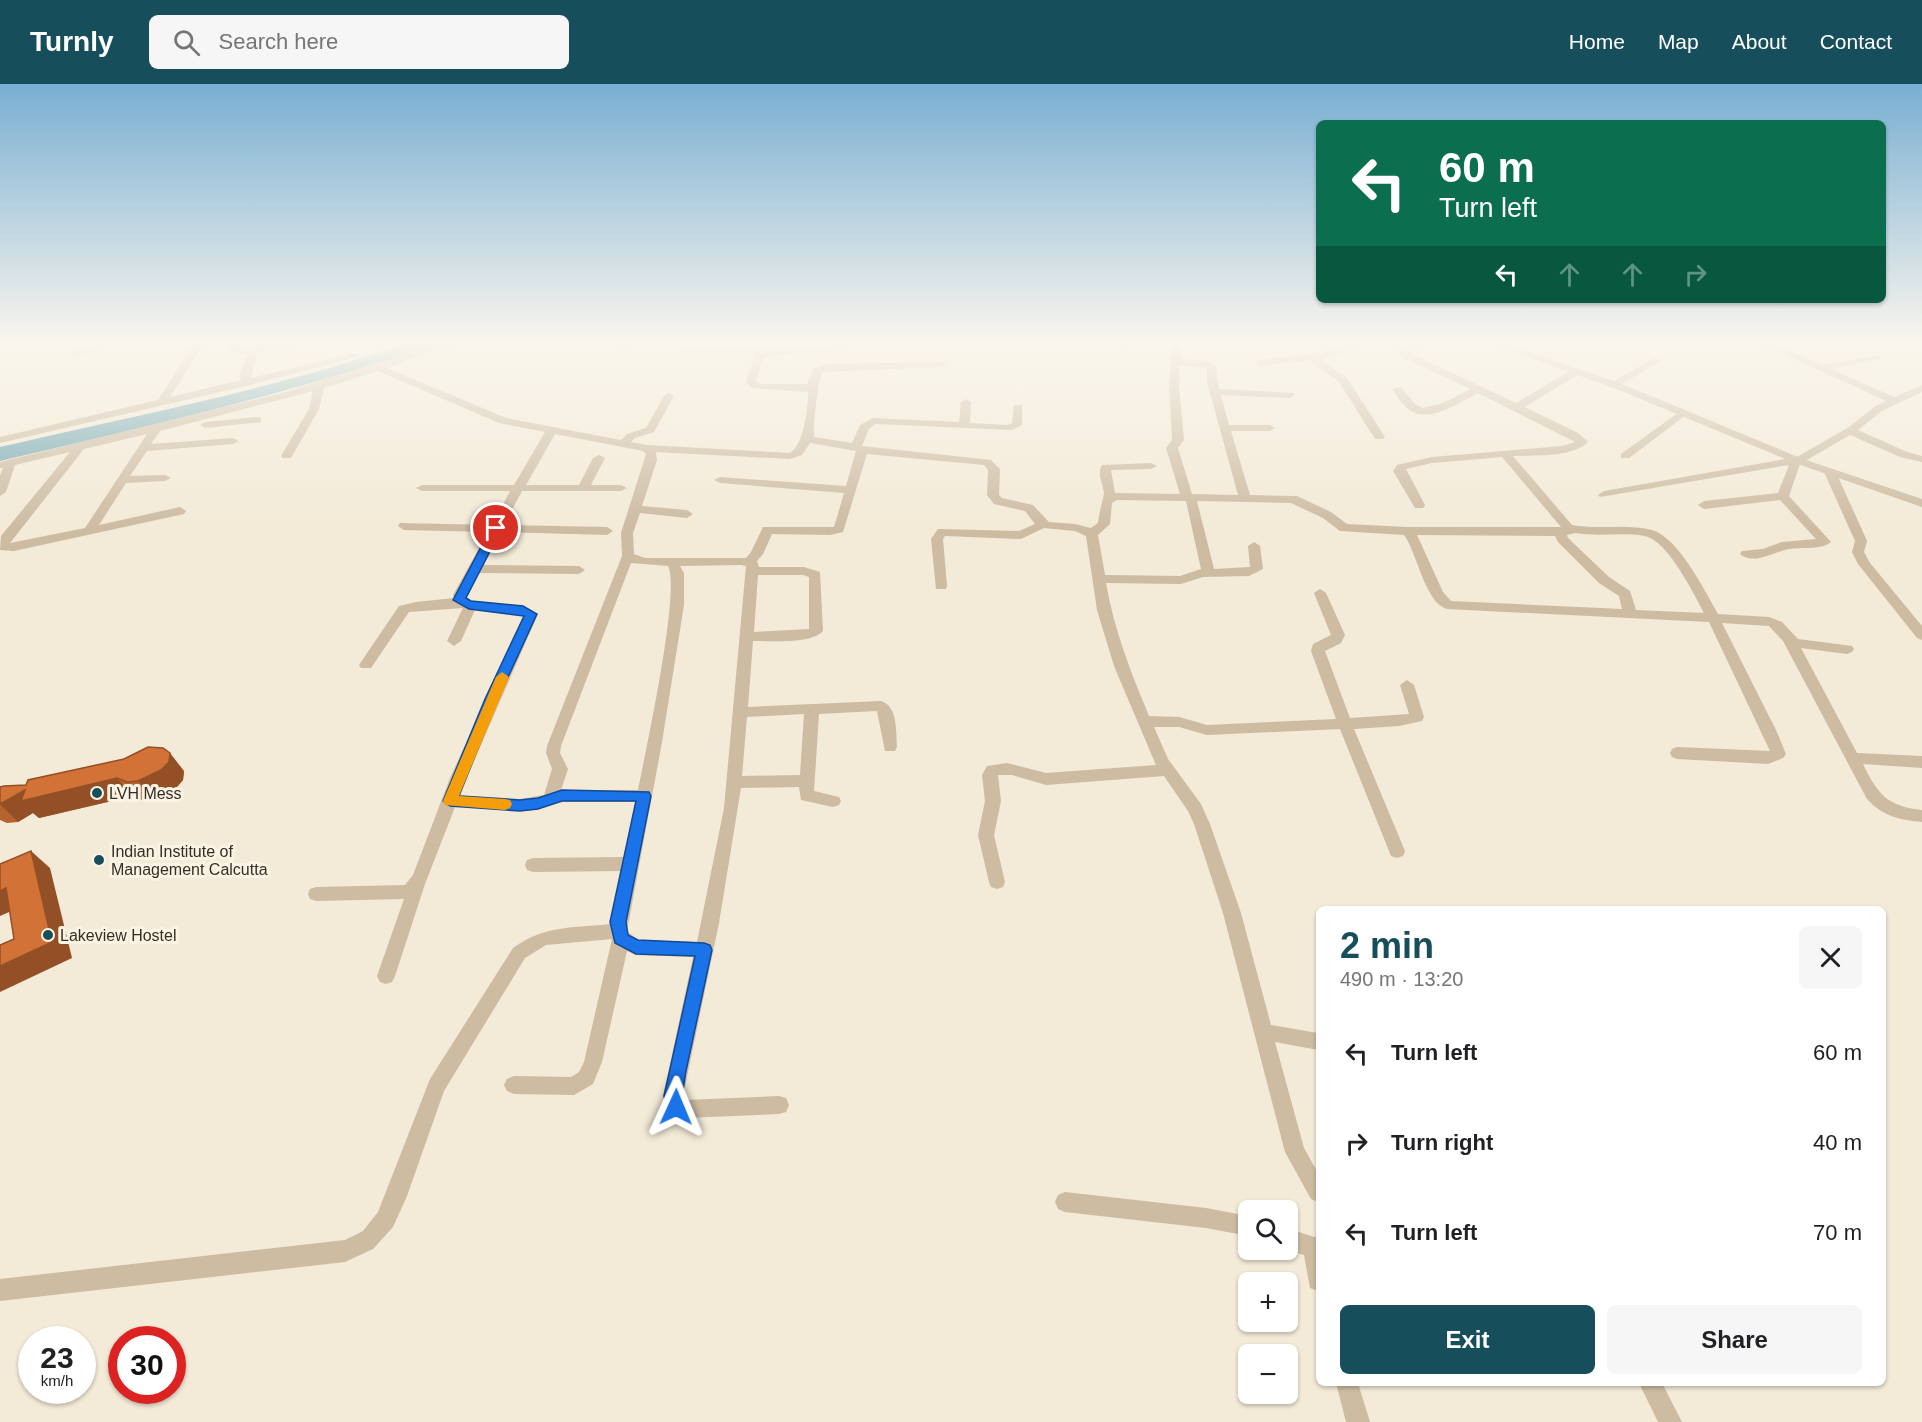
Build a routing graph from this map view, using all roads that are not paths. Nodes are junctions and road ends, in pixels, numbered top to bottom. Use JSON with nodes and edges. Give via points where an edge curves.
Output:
{"nodes":[{"id":1,"x":155,"y":404,"type":"edge"},
{"id":2,"x":253,"y":404,"type":"edge"},
{"id":3,"x":316,"y":404,"type":"edge"},
{"id":4,"x":460,"y":404,"type":"edge"},
{"id":5,"x":664,"y":404,"type":"edge"},
{"id":6,"x":814,"y":404,"type":"edge"},
{"id":7,"x":966,"y":404,"type":"edge"},
{"id":8,"x":1176,"y":404,"type":"edge"},
{"id":9,"x":1218,"y":404,"type":"edge"},
{"id":10,"x":1358,"y":404,"type":"edge"},
{"id":11,"x":1410,"y":404,"type":"edge"},
{"id":12,"x":1448,"y":404,"type":"edge"},
{"id":13,"x":1508,"y":404,"type":"edge"},
{"id":14,"x":1522,"y":404,"type":"edge"},
{"id":15,"x":1662,"y":404,"type":"edge"},
{"id":16,"x":1886,"y":404,"type":"edge"},
{"id":17,"x":1018,"y":407,"type":"dead end"},
{"id":18,"x":1516,"y":408,"type":"junction"},
{"id":19,"x":914,"y":409,"type":"dead end"},
{"id":20,"x":1682,"y":413,"type":"junction"},
{"id":21,"x":257,"y":420,"type":"dead end"},
{"id":22,"x":913,"y":422,"type":"junction"},
{"id":23,"x":178,"y":424,"type":"junction"},
{"id":24,"x":964,"y":426,"type":"junction"},
{"id":25,"x":1225,"y":428,"type":"junction"},
{"id":26,"x":1270,"y":428,"type":"dead end"},
{"id":27,"x":156,"y":429,"type":"junction"},
{"id":28,"x":1850,"y":431,"type":"junction"},
{"id":29,"x":551,"y":432,"type":"junction"},
{"id":30,"x":808,"y":437,"type":"junction"},
{"id":31,"x":1378,"y":437,"type":"dead end"},
{"id":32,"x":0,"y":440,"type":"edge"},
{"id":33,"x":233,"y":441,"type":"dead end"},
{"id":34,"x":624,"y":443,"type":"junction"},
{"id":35,"x":80,"y":447,"type":"junction"},
{"id":36,"x":143,"y":448,"type":"junction"},
{"id":37,"x":647,"y":448,"type":"junction"},
{"id":38,"x":859,"y":449,"type":"junction"},
{"id":39,"x":1505,"y":454,"type":"junction"},
{"id":40,"x":287,"y":456,"type":"dead end"},
{"id":41,"x":1625,"y":456,"type":"dead end"},
{"id":42,"x":598,"y":458,"type":"dead end"},
{"id":43,"x":1922,"y":459,"type":"edge"},
{"id":44,"x":1797,"y":460,"type":"junction"},
{"id":45,"x":5,"y":464,"type":"edge"},
{"id":46,"x":1151,"y":466,"type":"dead end"},
{"id":47,"x":1830,"y":472,"type":"junction"},
{"id":48,"x":123,"y":478,"type":"junction"},
{"id":49,"x":165,"y":478,"type":"dead end"},
{"id":50,"x":720,"y":480,"type":"dead end"},
{"id":51,"x":520,"y":487,"type":"junction"},
{"id":52,"x":422,"y":488,"type":"dead end"},
{"id":53,"x":583,"y":488,"type":"junction"},
{"id":54,"x":621,"y":488,"type":"dead end"},
{"id":55,"x":850,"y":490,"type":"junction"},
{"id":56,"x":0,"y":492,"type":"edge"},
{"id":57,"x":1604,"y":495,"type":"dead end"},
{"id":58,"x":1783,"y":496,"type":"junction"},
{"id":59,"x":1187,"y":497,"type":"junction"},
{"id":60,"x":1110,"y":498,"type":"junction"},
{"id":61,"x":1245,"y":499,"type":"junction"},
{"id":62,"x":1922,"y":503,"type":"edge"},
{"id":63,"x":1419,"y":505,"type":"dead end"},
{"id":64,"x":1704,"y":505,"type":"dead end"},
{"id":65,"x":635,"y":509,"type":"junction"},
{"id":66,"x":180,"y":511,"type":"dead end"},
{"id":67,"x":687,"y":514,"type":"dead end"},
{"id":68,"x":1044,"y":524,"type":"junction"},
{"id":69,"x":404,"y":526,"type":"dead end"},
{"id":70,"x":496,"y":528,"type":"junction"},
{"id":71,"x":14,"y":529,"type":"junction"},
{"id":72,"x":0,"y":530,"type":"edge"},
{"id":73,"x":90,"y":530,"type":"junction"},
{"id":74,"x":1567,"y":530,"type":"junction"},
{"id":75,"x":607,"y":531,"type":"dead end"},
{"id":76,"x":1407,"y":531,"type":"junction"},
{"id":77,"x":1092,"y":534,"type":"junction"},
{"id":78,"x":1254,"y":546,"type":"dead end"},
{"id":79,"x":3,"y":549,"type":"edge"},
{"id":80,"x":1746,"y":554,"type":"dead end"},
{"id":81,"x":628,"y":556,"type":"junction"},
{"id":82,"x":672,"y":562,"type":"junction"},
{"id":83,"x":751,"y":566,"type":"junction"},
{"id":84,"x":474,"y":569,"type":"junction"},
{"id":85,"x":579,"y":570,"type":"dead end"},
{"id":86,"x":1208,"y":572,"type":"junction"},
{"id":87,"x":1100,"y":579,"type":"junction"},
{"id":88,"x":941,"y":586,"type":"dead end"},
{"id":89,"x":1320,"y":593,"type":"dead end"},
{"id":90,"x":466,"y":604,"type":"junction"},
{"id":91,"x":1630,"y":613,"type":"junction"},
{"id":92,"x":1713,"y":618,"type":"junction"},
{"id":93,"x":1922,"y":635,"type":"edge"},
{"id":94,"x":747,"y":637,"type":"junction"},
{"id":95,"x":454,"y":641,"type":"dead end"},
{"id":96,"x":1790,"y":641,"type":"junction"},
{"id":97,"x":1847,"y":648,"type":"dead end"},
{"id":98,"x":366,"y":665,"type":"dead end"},
{"id":99,"x":1407,"y":685,"type":"dead end"},
{"id":100,"x":812,"y":708,"type":"junction"},
{"id":101,"x":741,"y":712,"type":"junction"},
{"id":102,"x":1146,"y":721,"type":"junction"},
{"id":103,"x":1345,"y":724,"type":"junction"},
{"id":104,"x":890,"y":747,"type":"dead end"},
{"id":105,"x":1677,"y":753,"type":"dead end"},
{"id":106,"x":1854,"y":761,"type":"junction"},
{"id":107,"x":1922,"y":762,"type":"edge"},
{"id":108,"x":1167,"y":770,"type":"junction"},
{"id":109,"x":807,"y":781,"type":"junction"},
{"id":110,"x":734,"y":782,"type":"junction"},
{"id":111,"x":644,"y":796,"type":"junction"},
{"id":112,"x":551,"y":798,"type":"junction"},
{"id":113,"x":450,"y":801,"type":"junction"},
{"id":114,"x":833,"y":801,"type":"dead end"},
{"id":115,"x":1922,"y":816,"type":"edge"},
{"id":116,"x":1397,"y":851,"type":"dead end"},
{"id":117,"x":631,"y":864,"type":"junction"},
{"id":118,"x":533,"y":865,"type":"dead end"},
{"id":119,"x":997,"y":882,"type":"dead end"},
{"id":120,"x":417,"y":885,"type":"junction"},
{"id":121,"x":316,"y":894,"type":"dead end"},
{"id":122,"x":620,"y":935,"type":"junction"},
{"id":123,"x":704,"y":950,"type":"junction"},
{"id":124,"x":386,"y":976,"type":"dead end"},
{"id":125,"x":1264,"y":1032,"type":"junction"},
{"id":126,"x":1316,"y":1041,"type":"edge"},
{"id":127,"x":514,"y":1085,"type":"dead end"},
{"id":128,"x":779,"y":1106,"type":"dead end"},
{"id":129,"x":1316,"y":1189,"type":"edge"},
{"id":130,"x":1065,"y":1202,"type":"dead end"},
{"id":131,"x":1238,"y":1224,"type":"edge"},
{"id":132,"x":1298,"y":1242,"type":"edge"},
{"id":133,"x":1316,"y":1247,"type":"edge"},
{"id":134,"x":1316,"y":1251,"type":"edge"},
{"id":135,"x":1316,"y":1269,"type":"edge"},
{"id":136,"x":0,"y":1290,"type":"edge"},
{"id":137,"x":1348,"y":1386,"type":"edge"},
{"id":138,"x":1652,"y":1386,"type":"edge"},
{"id":139,"x":1358,"y":1422,"type":"edge"},
{"id":140,"x":1670,"y":1422,"type":"edge"}],
"edges":[{"from":1,"to":32,"type":"street"},
{"from":2,"to":23,"type":"street"},
{"from":3,"to":40,"type":"street"},
{"from":4,"to":29,"type":"street","via":[[503,421]]},
{"from":5,"to":34,"type":"street","via":[[650,430],[631,436]]},
{"from":6,"to":30,"type":"street"},
{"from":7,"to":24,"type":"street"},
{"from":8,"to":59,"type":"street","via":[[1179,438],[1173,448]]},
{"from":9,"to":25,"type":"street"},
{"from":10,"to":31,"type":"street"},
{"from":11,"to":12,"type":"street","via":[[1424,412]]},
{"from":13,"to":18,"type":"street"},
{"from":14,"to":18,"type":"street"},
{"from":15,"to":20,"type":"street"},
{"from":16,"to":28,"type":"street"},
{"from":17,"to":24,"type":"street","via":[[1019,422],[1014,428]]},
{"from":18,"to":39,"type":"street","via":[[1582,442],[1562,449]]},
{"from":19,"to":22,"type":"street"},
{"from":20,"to":41,"type":"street"},
{"from":20,"to":44,"type":"street"},
{"from":21,"to":23,"type":"street","via":[[200,426]]},
{"from":22,"to":24,"type":"street"},
{"from":22,"to":38,"type":"street","via":[[868,423]]},
{"from":23,"to":27,"type":"street"},
{"from":25,"to":26,"type":"street"},
{"from":25,"to":61,"type":"street"},
{"from":27,"to":35,"type":"street"},
{"from":27,"to":36,"type":"street"},
{"from":28,"to":43,"type":"street"},
{"from":28,"to":44,"type":"street"},
{"from":29,"to":34,"type":"street"},
{"from":29,"to":51,"type":"street"},
{"from":30,"to":37,"type":"street","via":[[798,453],[790,456]]},
{"from":30,"to":38,"type":"street","via":[[813,442]]},
{"from":33,"to":36,"type":"street"},
{"from":34,"to":37,"type":"street"},
{"from":35,"to":45,"type":"street"},
{"from":35,"to":71,"type":"street"},
{"from":36,"to":48,"type":"street"},
{"from":37,"to":65,"type":"street","via":[[651,460]]},
{"from":38,"to":55,"type":"street"},
{"from":38,"to":68,"type":"street","via":[[987,462],[994,469],[995,498],[1029,508]]},
{"from":39,"to":63,"type":"street","via":[[1432,460],[1401,467],[1399,471]]},
{"from":39,"to":74,"type":"street"},
{"from":42,"to":53,"type":"street"},
{"from":44,"to":47,"type":"street"},
{"from":44,"to":57,"type":"street"},
{"from":44,"to":58,"type":"street"},
{"from":45,"to":56,"type":"street"},
{"from":46,"to":60,"type":"street","via":[[1106,467]]},
{"from":47,"to":62,"type":"street"},
{"from":47,"to":93,"type":"street","via":[[1861,541],[1858,552],[1864,564]]},
{"from":48,"to":49,"type":"street"},
{"from":48,"to":73,"type":"street"},
{"from":50,"to":55,"type":"street"},
{"from":51,"to":52,"type":"street"},
{"from":51,"to":53,"type":"street"},
{"from":51,"to":70,"type":"street"},
{"from":53,"to":54,"type":"street"},
{"from":55,"to":83,"type":"street","via":[[838,529],[767,530]]},
{"from":58,"to":64,"type":"street"},
{"from":58,"to":80,"type":"street","via":[[1825,542]]},
{"from":59,"to":60,"type":"street"},
{"from":59,"to":61,"type":"street"},
{"from":59,"to":86,"type":"street","via":[[1191,499]]},
{"from":60,"to":77,"type":"street","via":[[1104,524]]},
{"from":61,"to":76,"type":"street","via":[[1298,500],[1344,528]]},
{"from":65,"to":67,"type":"street"},
{"from":65,"to":81,"type":"street","via":[[627,533]]},
{"from":66,"to":73,"type":"street"},
{"from":68,"to":77,"type":"street"},
{"from":68,"to":88,"type":"street","via":[[1022,535],[942,532],[937,539]]},
{"from":69,"to":70,"type":"street"},
{"from":70,"to":75,"type":"street"},
{"from":70,"to":84,"type":"street"},
{"from":71,"to":72,"type":"street"},
{"from":71,"to":79,"type":"street","via":[[2,544]]},
{"from":73,"to":79,"type":"street"},
{"from":74,"to":76,"type":"street"},
{"from":74,"to":91,"type":"street","via":[[1567,544],[1624,594]]},
{"from":74,"to":92,"type":"street","via":[[1650,533],[1660,537],[1690,577]]},
{"from":76,"to":91,"type":"street","via":[[1437,594],[1447,605]]},
{"from":77,"to":87,"type":"street"},
{"from":78,"to":86,"type":"street","via":[[1254,571]]},
{"from":81,"to":82,"type":"street","via":[[634,560]]},
{"from":81,"to":112,"type":"street","via":[[554,746],[560,769]]},
{"from":82,"to":83,"type":"street"},
{"from":82,"to":111,"type":"street","via":[[678,573],[677,605]]},
{"from":83,"to":94,"type":"street"},
{"from":83,"to":94,"type":"street","via":[[815,575],[817,626],[813,634]]},
{"from":84,"to":85,"type":"street"},
{"from":84,"to":90,"type":"street","via":[[460,595],[459,600]]},
{"from":86,"to":87,"type":"street","via":[[1181,580]]},
{"from":87,"to":102,"type":"street","via":[[1104,610],[1121,666],[1132,698]]},
{"from":89,"to":103,"type":"street","via":[[1338,635],[1336,640],[1318,647],[1318,651]]},
{"from":90,"to":95,"type":"street"},
{"from":90,"to":98,"type":"street","via":[[404,609]]},
{"from":90,"to":113,"type":"street","via":[[531,614]]},
{"from":91,"to":92,"type":"street"},
{"from":92,"to":96,"type":"street","via":[[1769,621],[1781,626]]},
{"from":92,"to":105,"type":"street","via":[[1778,754],[1768,758]]},
{"from":94,"to":101,"type":"street"},
{"from":96,"to":97,"type":"street"},
{"from":96,"to":106,"type":"street"},
{"from":99,"to":103,"type":"street","via":[[1418,717]]},
{"from":100,"to":101,"type":"street"},
{"from":100,"to":104,"type":"street","via":[[880,706],[886,712]]},
{"from":100,"to":109,"type":"street"},
{"from":101,"to":110,"type":"street"},
{"from":102,"to":103,"type":"street","via":[[1179,722],[1208,730]]},
{"from":102,"to":108,"type":"street"},
{"from":103,"to":116,"type":"street"},
{"from":106,"to":107,"type":"street","via":[[1866,758]]},
{"from":106,"to":115,"type":"street","via":[[1879,804],[1893,813]]},
{"from":108,"to":119,"type":"street","via":[[1046,779],[1029,777],[1011,767],[992,770],[993,801],[986,835]]},
{"from":108,"to":125,"type":"street","via":[[1202,824],[1232,913]]},
{"from":109,"to":110,"type":"street"},
{"from":109,"to":114,"type":"street","via":[[806,796]]},
{"from":110,"to":123,"type":"street"},
{"from":111,"to":112,"type":"street"},
{"from":111,"to":117,"type":"street"},
{"from":112,"to":113,"type":"street","via":[[520,805]]},
{"from":113,"to":120,"type":"street"},
{"from":117,"to":118,"type":"street"},
{"from":117,"to":122,"type":"street"},
{"from":120,"to":121,"type":"street","via":[[403,892]]},
{"from":120,"to":124,"type":"street"},
{"from":122,"to":123,"type":"street","via":[[636,947]]},
{"from":122,"to":127,"type":"street","via":[[593,1062],[586,1078],[574,1086]]},
{"from":122,"to":136,"type":"street","via":[[546,938],[536,940],[519,953],[437,1085],[383,1225],[357,1247]]},
{"from":123,"to":128,"type":"street","via":[[677,1071],[673,1096],[676,1107]]},
{"from":125,"to":126,"type":"street"},
{"from":125,"to":129,"type":"street","via":[[1295,1152]]},
{"from":130,"to":131,"type":"street"},
{"from":132,"to":133,"type":"street"},
{"from":134,"to":135,"type":"street"},
{"from":137,"to":139,"type":"street"},
{"from":138,"to":140,"type":"street"}]}
